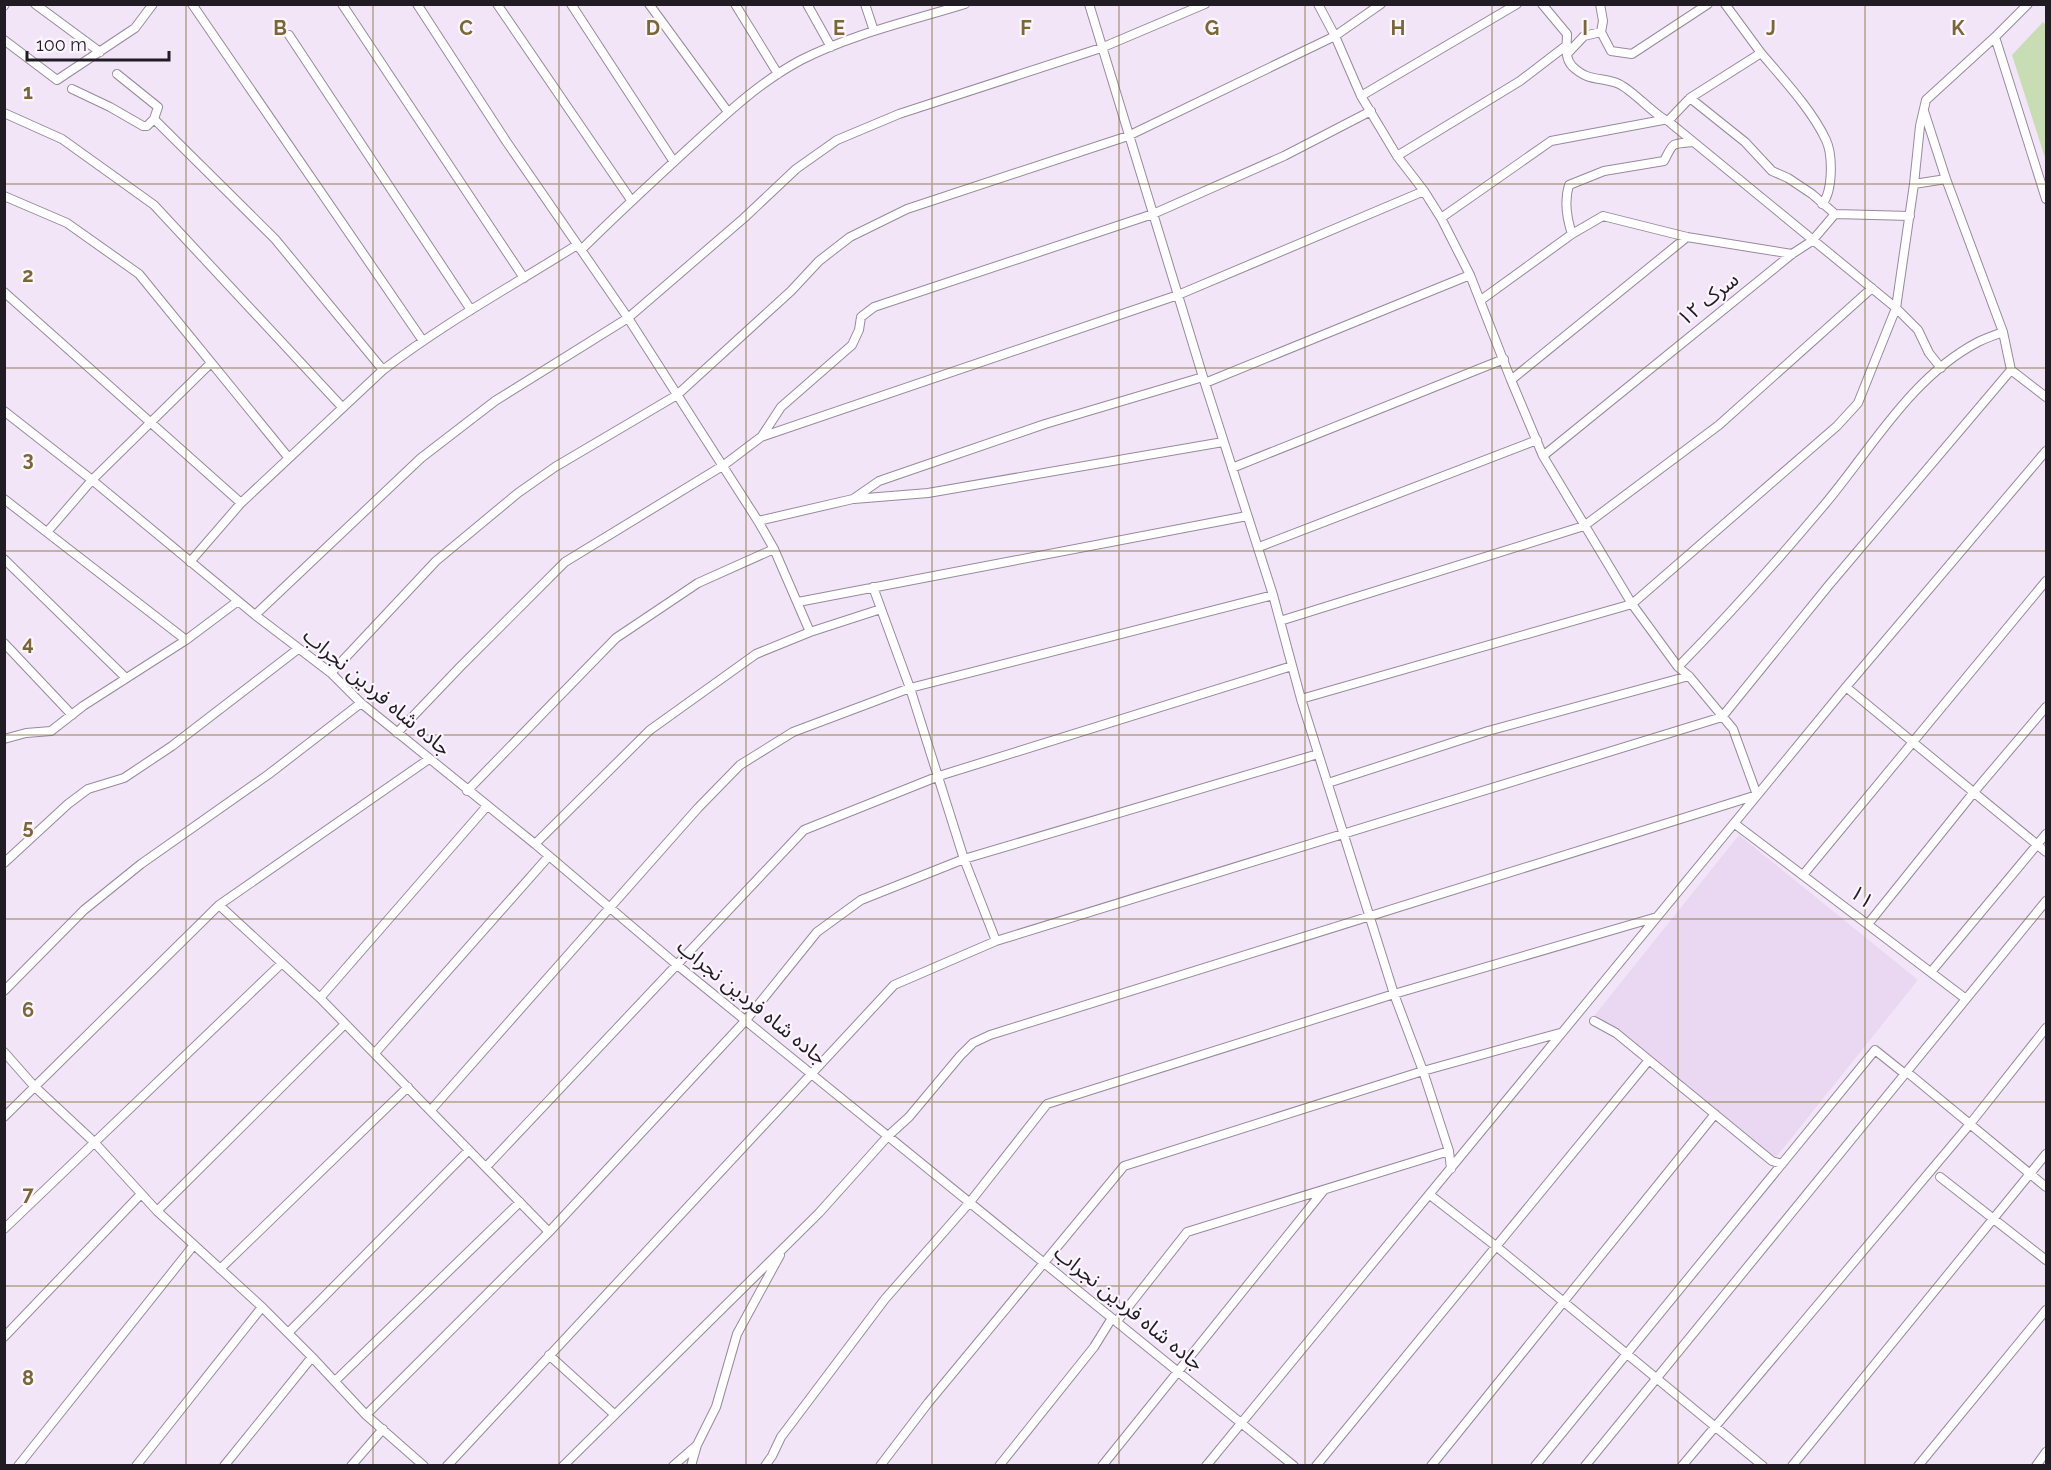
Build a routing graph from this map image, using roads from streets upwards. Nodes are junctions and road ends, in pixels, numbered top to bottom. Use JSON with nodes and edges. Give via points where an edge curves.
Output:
{"nodes":[{"id":1,"x":35,"y":4,"type":"edge"},
{"id":2,"x":153,"y":4,"type":"edge"},
{"id":3,"x":192,"y":4,"type":"edge"},
{"id":4,"x":342,"y":4,"type":"edge"},
{"id":5,"x":417,"y":4,"type":"edge"},
{"id":6,"x":497,"y":4,"type":"edge"},
{"id":7,"x":571,"y":4,"type":"edge"},
{"id":8,"x":649,"y":4,"type":"edge"},
{"id":9,"x":735,"y":4,"type":"edge"},
{"id":10,"x":807,"y":4,"type":"edge"},
{"id":11,"x":865,"y":4,"type":"edge"},
{"id":12,"x":964,"y":4,"type":"edge"},
{"id":13,"x":1089,"y":4,"type":"edge"},
{"id":14,"x":1205,"y":4,"type":"edge"},
{"id":15,"x":1318,"y":4,"type":"edge"},
{"id":16,"x":1381,"y":4,"type":"edge"},
{"id":17,"x":1517,"y":4,"type":"edge"},
{"id":18,"x":1542,"y":4,"type":"edge"},
{"id":19,"x":1599,"y":4,"type":"edge"},
{"id":20,"x":1708,"y":4,"type":"edge"},
{"id":21,"x":1725,"y":4,"type":"edge"},
{"id":22,"x":2028,"y":4,"type":"edge"},
{"id":23,"x":874,"y":31,"type":"junction"},
{"id":24,"x":1601,"y":32,"type":"junction"},
{"id":25,"x":289,"y":35,"type":"dead end"},
{"id":26,"x":1335,"y":36,"type":"junction"},
{"id":27,"x":1995,"y":38,"type":"junction"},
{"id":28,"x":4,"y":40,"type":"edge"},
{"id":29,"x":831,"y":47,"type":"junction"},
{"id":30,"x":1101,"y":48,"type":"junction"},
{"id":31,"x":1567,"y":49,"type":"junction"},
{"id":32,"x":100,"y":51,"type":"junction"},
{"id":33,"x":1761,"y":53,"type":"junction"},
{"id":34,"x":117,"y":74,"type":"dead end"},
{"id":35,"x":778,"y":74,"type":"junction"},
{"id":36,"x":72,"y":89,"type":"dead end"},
{"id":37,"x":1361,"y":96,"type":"junction"},
{"id":38,"x":1690,"y":98,"type":"junction"},
{"id":39,"x":1371,"y":111,"type":"junction"},
{"id":40,"x":1924,"y":111,"type":"junction"},
{"id":41,"x":728,"y":112,"type":"junction"},
{"id":42,"x":4,"y":113,"type":"edge"},
{"id":43,"x":154,"y":119,"type":"junction"},
{"id":44,"x":1665,"y":120,"type":"junction"},
{"id":45,"x":1128,"y":136,"type":"junction"},
{"id":46,"x":1693,"y":142,"type":"junction"},
{"id":47,"x":1397,"y":156,"type":"junction"},
{"id":48,"x":674,"y":162,"type":"junction"},
{"id":49,"x":1946,"y":179,"type":"junction"},
{"id":50,"x":1914,"y":184,"type":"junction"},
{"id":51,"x":1424,"y":191,"type":"junction"},
{"id":52,"x":4,"y":196,"type":"edge"},
{"id":53,"x":2046,"y":199,"type":"edge"},
{"id":54,"x":631,"y":200,"type":"junction"},
{"id":55,"x":1822,"y":204,"type":"junction"},
{"id":56,"x":1153,"y":214,"type":"junction"},
{"id":57,"x":1835,"y":214,"type":"junction"},
{"id":58,"x":1910,"y":216,"type":"junction"},
{"id":59,"x":1441,"y":218,"type":"junction"},
{"id":60,"x":1572,"y":234,"type":"junction"},
{"id":61,"x":1687,"y":237,"type":"junction"},
{"id":62,"x":1812,"y":241,"type":"junction"},
{"id":63,"x":579,"y":248,"type":"junction"},
{"id":64,"x":1792,"y":254,"type":"junction"},
{"id":65,"x":1470,"y":275,"type":"junction"},
{"id":66,"x":524,"y":278,"type":"junction"},
{"id":67,"x":1872,"y":288,"type":"junction"},
{"id":68,"x":4,"y":292,"type":"edge"},
{"id":69,"x":1178,"y":295,"type":"junction"},
{"id":70,"x":1481,"y":300,"type":"junction"},
{"id":71,"x":1896,"y":308,"type":"junction"},
{"id":72,"x":471,"y":310,"type":"junction"},
{"id":73,"x":628,"y":318,"type":"junction"},
{"id":74,"x":2003,"y":332,"type":"junction"},
{"id":75,"x":423,"y":341,"type":"junction"},
{"id":76,"x":1504,"y":359,"type":"junction"},
{"id":77,"x":210,"y":364,"type":"junction"},
{"id":78,"x":1941,"y":368,"type":"junction"},
{"id":79,"x":383,"y":370,"type":"junction"},
{"id":80,"x":2011,"y":370,"type":"junction"},
{"id":81,"x":1204,"y":380,"type":"junction"},
{"id":82,"x":1511,"y":380,"type":"junction"},
{"id":83,"x":677,"y":395,"type":"junction"},
{"id":84,"x":2046,"y":397,"type":"edge"},
{"id":85,"x":342,"y":407,"type":"junction"},
{"id":86,"x":4,"y":411,"type":"edge"},
{"id":87,"x":152,"y":422,"type":"junction"},
{"id":88,"x":761,"y":437,"type":"junction"},
{"id":89,"x":1537,"y":440,"type":"junction"},
{"id":90,"x":1223,"y":442,"type":"junction"},
{"id":91,"x":2046,"y":451,"type":"edge"},
{"id":92,"x":1543,"y":456,"type":"junction"},
{"id":93,"x":288,"y":458,"type":"junction"},
{"id":94,"x":724,"y":465,"type":"junction"},
{"id":95,"x":1232,"y":468,"type":"junction"},
{"id":96,"x":92,"y":480,"type":"junction"},
{"id":97,"x":4,"y":499,"type":"edge"},
{"id":98,"x":853,"y":499,"type":"junction"},
{"id":99,"x":241,"y":503,"type":"junction"},
{"id":100,"x":1246,"y":516,"type":"junction"},
{"id":101,"x":759,"y":521,"type":"junction"},
{"id":102,"x":1584,"y":526,"type":"junction"},
{"id":103,"x":48,"y":531,"type":"junction"},
{"id":104,"x":1259,"y":547,"type":"junction"},
{"id":105,"x":774,"y":549,"type":"junction"},
{"id":106,"x":4,"y":560,"type":"edge"},
{"id":107,"x":190,"y":562,"type":"junction"},
{"id":108,"x":2046,"y":581,"type":"edge"},
{"id":109,"x":873,"y":587,"type":"junction"},
{"id":110,"x":1274,"y":595,"type":"junction"},
{"id":111,"x":238,"y":601,"type":"junction"},
{"id":112,"x":798,"y":602,"type":"junction"},
{"id":113,"x":1632,"y":604,"type":"junction"},
{"id":114,"x":881,"y":609,"type":"junction"},
{"id":115,"x":255,"y":615,"type":"junction"},
{"id":116,"x":1280,"y":621,"type":"junction"},
{"id":117,"x":810,"y":632,"type":"junction"},
{"id":118,"x":186,"y":640,"type":"junction"},
{"id":119,"x":4,"y":643,"type":"edge"},
{"id":120,"x":298,"y":649,"type":"junction"},
{"id":121,"x":1292,"y":666,"type":"junction"},
{"id":122,"x":1678,"y":667,"type":"junction"},
{"id":123,"x":331,"y":673,"type":"junction"},
{"id":124,"x":1689,"y":676,"type":"junction"},
{"id":125,"x":126,"y":678,"type":"junction"},
{"id":126,"x":1846,"y":687,"type":"junction"},
{"id":127,"x":910,"y":688,"type":"junction"},
{"id":128,"x":1301,"y":699,"type":"junction"},
{"id":129,"x":361,"y":703,"type":"junction"},
{"id":130,"x":2046,"y":707,"type":"edge"},
{"id":131,"x":72,"y":715,"type":"junction"},
{"id":132,"x":1722,"y":717,"type":"junction"},
{"id":133,"x":397,"y":733,"type":"junction"},
{"id":134,"x":4,"y":739,"type":"edge"},
{"id":135,"x":1913,"y":742,"type":"junction"},
{"id":136,"x":1318,"y":754,"type":"junction"},
{"id":137,"x":429,"y":759,"type":"junction"},
{"id":138,"x":939,"y":776,"type":"junction"},
{"id":139,"x":1328,"y":783,"type":"junction"},
{"id":140,"x":467,"y":791,"type":"junction"},
{"id":141,"x":1974,"y":792,"type":"junction"},
{"id":142,"x":1757,"y":795,"type":"junction"},
{"id":143,"x":487,"y":806,"type":"junction"},
{"id":144,"x":1735,"y":824,"type":"junction"},
{"id":145,"x":1342,"y":834,"type":"junction"},
{"id":146,"x":2046,"y":834,"type":"edge"},
{"id":147,"x":535,"y":844,"type":"junction"},
{"id":148,"x":2037,"y":844,"type":"junction"},
{"id":149,"x":2046,"y":852,"type":"edge"},
{"id":150,"x":549,"y":856,"type":"junction"},
{"id":151,"x":964,"y":859,"type":"junction"},
{"id":152,"x":4,"y":863,"type":"edge"},
{"id":153,"x":1803,"y":875,"type":"junction"},
{"id":154,"x":2046,"y":901,"type":"edge"},
{"id":155,"x":219,"y":905,"type":"junction"},
{"id":156,"x":610,"y":907,"type":"junction"},
{"id":157,"x":1368,"y":916,"type":"junction"},
{"id":158,"x":1657,"y":917,"type":"junction"},
{"id":159,"x":1868,"y":924,"type":"junction"},
{"id":160,"x":996,"y":941,"type":"junction"},
{"id":161,"x":282,"y":963,"type":"junction"},
{"id":162,"x":676,"y":964,"type":"junction"},
{"id":163,"x":1931,"y":972,"type":"junction"},
{"id":164,"x":4,"y":991,"type":"edge"},
{"id":165,"x":1394,"y":994,"type":"junction"},
{"id":166,"x":320,"y":998,"type":"junction"},
{"id":167,"x":1966,"y":999,"type":"junction"},
{"id":168,"x":746,"y":1020,"type":"junction"},
{"id":169,"x":1594,"y":1021,"type":"dead end"},
{"id":170,"x":345,"y":1024,"type":"junction"},
{"id":171,"x":2046,"y":1028,"type":"edge"},
{"id":172,"x":1561,"y":1033,"type":"junction"},
{"id":173,"x":4,"y":1052,"type":"edge"},
{"id":174,"x":375,"y":1053,"type":"junction"},
{"id":175,"x":1649,"y":1060,"type":"junction"},
{"id":176,"x":1423,"y":1071,"type":"junction"},
{"id":177,"x":1906,"y":1073,"type":"junction"},
{"id":178,"x":812,"y":1074,"type":"junction"},
{"id":179,"x":34,"y":1086,"type":"junction"},
{"id":180,"x":408,"y":1087,"type":"junction"},
{"id":181,"x":431,"y":1110,"type":"junction"},
{"id":182,"x":1715,"y":1114,"type":"junction"},
{"id":183,"x":4,"y":1117,"type":"edge"},
{"id":184,"x":1970,"y":1124,"type":"junction"},
{"id":185,"x":888,"y":1136,"type":"junction"},
{"id":186,"x":94,"y":1142,"type":"junction"},
{"id":187,"x":469,"y":1150,"type":"junction"},
{"id":188,"x":1449,"y":1151,"type":"junction"},
{"id":189,"x":2046,"y":1154,"type":"edge"},
{"id":190,"x":1782,"y":1164,"type":"junction"},
{"id":191,"x":486,"y":1167,"type":"junction"},
{"id":192,"x":1451,"y":1169,"type":"junction"},
{"id":193,"x":2031,"y":1173,"type":"junction"},
{"id":194,"x":1940,"y":1177,"type":"dead end"},
{"id":195,"x":2046,"y":1187,"type":"edge"},
{"id":196,"x":1324,"y":1190,"type":"junction"},
{"id":197,"x":141,"y":1194,"type":"junction"},
{"id":198,"x":1430,"y":1195,"type":"junction"},
{"id":199,"x":520,"y":1202,"type":"junction"},
{"id":200,"x":970,"y":1202,"type":"junction"},
{"id":201,"x":157,"y":1210,"type":"junction"},
{"id":202,"x":1992,"y":1218,"type":"junction"},
{"id":203,"x":4,"y":1228,"type":"edge"},
{"id":204,"x":549,"y":1232,"type":"junction"},
{"id":205,"x":193,"y":1246,"type":"junction"},
{"id":206,"x":784,"y":1246,"type":"junction"},
{"id":207,"x":1497,"y":1247,"type":"junction"},
{"id":208,"x":2046,"y":1260,"type":"edge"},
{"id":209,"x":1044,"y":1263,"type":"junction"},
{"id":210,"x":220,"y":1269,"type":"junction"},
{"id":211,"x":1564,"y":1303,"type":"junction"},
{"id":212,"x":262,"y":1307,"type":"junction"},
{"id":213,"x":2046,"y":1310,"type":"edge"},
{"id":214,"x":1114,"y":1320,"type":"junction"},
{"id":215,"x":288,"y":1333,"type":"junction"},
{"id":216,"x":4,"y":1337,"type":"edge"},
{"id":217,"x":549,"y":1354,"type":"junction"},
{"id":218,"x":1626,"y":1354,"type":"junction"},
{"id":219,"x":312,"y":1357,"type":"junction"},
{"id":220,"x":1179,"y":1372,"type":"junction"},
{"id":221,"x":1657,"y":1378,"type":"junction"},
{"id":222,"x":335,"y":1381,"type":"junction"},
{"id":223,"x":614,"y":1414,"type":"junction"},
{"id":224,"x":366,"y":1415,"type":"junction"},
{"id":225,"x":1241,"y":1422,"type":"junction"},
{"id":226,"x":1716,"y":1425,"type":"junction"},
{"id":227,"x":383,"y":1429,"type":"junction"},
{"id":228,"x":697,"y":1445,"type":"junction"},
{"id":229,"x":2046,"y":1452,"type":"edge"},
{"id":230,"x":18,"y":1466,"type":"edge"},
{"id":231,"x":136,"y":1466,"type":"edge"},
{"id":232,"x":224,"y":1466,"type":"edge"},
{"id":233,"x":351,"y":1466,"type":"edge"},
{"id":234,"x":424,"y":1466,"type":"edge"},
{"id":235,"x":447,"y":1466,"type":"edge"},
{"id":236,"x":563,"y":1466,"type":"edge"},
{"id":237,"x":672,"y":1466,"type":"edge"},
{"id":238,"x":691,"y":1466,"type":"edge"},
{"id":239,"x":765,"y":1466,"type":"edge"},
{"id":240,"x":880,"y":1466,"type":"edge"},
{"id":241,"x":999,"y":1466,"type":"edge"},
{"id":242,"x":1102,"y":1466,"type":"edge"},
{"id":243,"x":1206,"y":1466,"type":"edge"},
{"id":244,"x":1294,"y":1466,"type":"edge"},
{"id":245,"x":1316,"y":1466,"type":"edge"},
{"id":246,"x":1431,"y":1466,"type":"edge"},
{"id":247,"x":1535,"y":1466,"type":"edge"},
{"id":248,"x":1585,"y":1466,"type":"edge"},
{"id":249,"x":1682,"y":1466,"type":"edge"},
{"id":250,"x":1763,"y":1466,"type":"edge"},
{"id":251,"x":1792,"y":1466,"type":"edge"},
{"id":252,"x":1918,"y":1466,"type":"edge"},
{"id":253,"x":2036,"y":1466,"type":"edge"}],
"edges":[{"from":1,"to":32,"type":"street"},
{"from":2,"to":32,"type":"street","via":[[135,27]]},
{"from":3,"to":75,"type":"street"},
{"from":4,"to":66,"type":"street"},
{"from":5,"to":63,"type":"street"},
{"from":6,"to":54,"type":"street"},
{"from":7,"to":48,"type":"street"},
{"from":8,"to":41,"type":"street"},
{"from":9,"to":35,"type":"street"},
{"from":10,"to":29,"type":"street"},
{"from":11,"to":23,"type":"street"},
{"from":12,"to":23,"type":"street"},
{"from":13,"to":30,"type":"street"},
{"from":14,"to":30,"type":"street"},
{"from":15,"to":26,"type":"street"},
{"from":16,"to":26,"type":"street"},
{"from":17,"to":37,"type":"street"},
{"from":18,"to":31,"type":"street","via":[[1567,34]]},
{"from":19,"to":24,"type":"street"},
{"from":20,"to":24,"type":"street","via":[[1632,54],[1611,51]]},
{"from":21,"to":33,"type":"street"},
{"from":22,"to":27,"type":"street"},
{"from":23,"to":29,"type":"street"},
{"from":24,"to":31,"type":"street","via":[[1584,36]]},
{"from":25,"to":72,"type":"street"},
{"from":26,"to":37,"type":"street"},
{"from":26,"to":45,"type":"street"},
{"from":27,"to":40,"type":"street","via":[[1926,100]]},
{"from":27,"to":53,"type":"street"},
{"from":28,"to":32,"type":"street","via":[[57,80]]},
{"from":29,"to":35,"type":"street"},
{"from":30,"to":45,"type":"street"},
{"from":30,"to":73,"type":"street","via":[[899,114],[837,140],[796,169]]},
{"from":31,"to":44,"type":"street","via":[[1571,64],[1590,78],[1619,84]]},
{"from":31,"to":47,"type":"street"},
{"from":33,"to":38,"type":"street"},
{"from":33,"to":55,"type":"street","via":[[1827,142],[1831,182]]},
{"from":34,"to":43,"type":"street","via":[[158,107]]},
{"from":35,"to":41,"type":"street"},
{"from":36,"to":43,"type":"street","via":[[146,127]]},
{"from":37,"to":39,"type":"street"},
{"from":38,"to":44,"type":"street"},
{"from":38,"to":55,"type":"street","via":[[1745,142],[1772,171]]},
{"from":39,"to":47,"type":"street"},
{"from":39,"to":56,"type":"street","via":[[1284,156]]},
{"from":40,"to":49,"type":"street"},
{"from":40,"to":50,"type":"street"},
{"from":41,"to":48,"type":"street"},
{"from":42,"to":85,"type":"street","via":[[62,139],[154,205]]},
{"from":43,"to":79,"type":"street","via":[[275,239]]},
{"from":44,"to":46,"type":"street"},
{"from":44,"to":59,"type":"street","via":[[1551,141]]},
{"from":45,"to":56,"type":"street"},
{"from":45,"to":83,"type":"street","via":[[906,209],[850,237],[819,261]]},
{"from":46,"to":60,"type":"street","via":[[1676,143],[1664,161],[1604,171],[1569,185],[1568,221]]},
{"from":46,"to":62,"type":"street"},
{"from":47,"to":51,"type":"street"},
{"from":48,"to":54,"type":"street"},
{"from":49,"to":50,"type":"street"},
{"from":49,"to":74,"type":"street"},
{"from":50,"to":58,"type":"street"},
{"from":51,"to":59,"type":"street"},
{"from":51,"to":69,"type":"street"},
{"from":52,"to":77,"type":"street","via":[[67,224],[139,274]]},
{"from":54,"to":63,"type":"street"},
{"from":55,"to":57,"type":"street"},
{"from":56,"to":69,"type":"street"},
{"from":56,"to":88,"type":"street","via":[[874,307],[861,317],[852,345],[781,407]]},
{"from":57,"to":58,"type":"street"},
{"from":57,"to":62,"type":"street","name":"سرک ۱۲"},
{"from":58,"to":71,"type":"street"},
{"from":59,"to":65,"type":"street"},
{"from":60,"to":61,"type":"street","via":[[1603,216]]},
{"from":60,"to":70,"type":"street"},
{"from":61,"to":64,"type":"street"},
{"from":61,"to":82,"type":"street"},
{"from":62,"to":64,"type":"street","name":"سرک ۱۲"},
{"from":62,"to":67,"type":"street"},
{"from":63,"to":66,"type":"street"},
{"from":63,"to":73,"type":"street"},
{"from":64,"to":92,"type":"street","name":"سرک ۱۲"},
{"from":65,"to":70,"type":"street"},
{"from":65,"to":81,"type":"street"},
{"from":66,"to":72,"type":"street"},
{"from":67,"to":71,"type":"street"},
{"from":67,"to":102,"type":"street","via":[[1719,425]]},
{"from":68,"to":87,"type":"street"},
{"from":69,"to":81,"type":"street"},
{"from":69,"to":88,"type":"street"},
{"from":70,"to":76,"type":"street"},
{"from":71,"to":78,"type":"street","via":[[1918,330]]},
{"from":71,"to":113,"type":"street","via":[[1858,403],[1837,426]]},
{"from":72,"to":75,"type":"street"},
{"from":73,"to":83,"type":"street"},
{"from":73,"to":115,"type":"street","via":[[495,401],[421,458]]},
{"from":74,"to":78,"type":"street","via":[[1978,342]]},
{"from":74,"to":80,"type":"street"},
{"from":75,"to":79,"type":"street"},
{"from":76,"to":82,"type":"street"},
{"from":76,"to":95,"type":"street"},
{"from":77,"to":87,"type":"street"},
{"from":77,"to":93,"type":"street"},
{"from":78,"to":122,"type":"street","via":[[1922,384],[1827,502]]},
{"from":79,"to":85,"type":"street"},
{"from":80,"to":84,"type":"street"},
{"from":80,"to":132,"type":"street"},
{"from":81,"to":90,"type":"street"},
{"from":81,"to":98,"type":"street","via":[[1045,424],[879,482]]},
{"from":82,"to":89,"type":"street"},
{"from":83,"to":94,"type":"street"},
{"from":83,"to":123,"type":"street","via":[[555,467],[518,494],[436,561]]},
{"from":85,"to":93,"type":"street"},
{"from":86,"to":96,"type":"street","name":"جاده شاه فردین نجراب"},
{"from":87,"to":96,"type":"street"},
{"from":87,"to":99,"type":"street"},
{"from":88,"to":94,"type":"street"},
{"from":89,"to":92,"type":"street"},
{"from":89,"to":104,"type":"street"},
{"from":90,"to":95,"type":"street"},
{"from":90,"to":98,"type":"street","via":[[928,494]]},
{"from":91,"to":126,"type":"street"},
{"from":92,"to":102,"type":"street"},
{"from":93,"to":99,"type":"street"},
{"from":94,"to":101,"type":"street"},
{"from":94,"to":133,"type":"street","via":[[565,562]]},
{"from":95,"to":100,"type":"street"},
{"from":96,"to":103,"type":"street"},
{"from":96,"to":107,"type":"street","name":"جاده شاه فردین نجراب"},
{"from":97,"to":103,"type":"street"},
{"from":98,"to":101,"type":"street"},
{"from":99,"to":107,"type":"street"},
{"from":100,"to":104,"type":"street"},
{"from":100,"to":109,"type":"street"},
{"from":101,"to":105,"type":"street"},
{"from":102,"to":113,"type":"street"},
{"from":102,"to":116,"type":"street"},
{"from":103,"to":118,"type":"street"},
{"from":104,"to":110,"type":"street"},
{"from":105,"to":112,"type":"street"},
{"from":105,"to":140,"type":"street","via":[[698,583],[616,638]]},
{"from":106,"to":125,"type":"street"},
{"from":107,"to":111,"type":"street","name":"جاده شاه فردین نجراب"},
{"from":108,"to":135,"type":"street"},
{"from":109,"to":112,"type":"street"},
{"from":109,"to":114,"type":"street"},
{"from":110,"to":116,"type":"street"},
{"from":110,"to":127,"type":"street"},
{"from":111,"to":115,"type":"street","name":"جاده شاه فردین نجراب"},
{"from":111,"to":118,"type":"street"},
{"from":112,"to":117,"type":"street"},
{"from":113,"to":122,"type":"street"},
{"from":113,"to":128,"type":"street"},
{"from":114,"to":117,"type":"street"},
{"from":114,"to":127,"type":"street"},
{"from":115,"to":120,"type":"street","name":"جاده شاه فردین نجراب"},
{"from":116,"to":121,"type":"street"},
{"from":117,"to":147,"type":"street","via":[[756,654],[650,730]]},
{"from":118,"to":125,"type":"street"},
{"from":119,"to":131,"type":"street"},
{"from":120,"to":123,"type":"street","name":"جاده شاه فردین نجراب"},
{"from":120,"to":152,"type":"street","via":[[124,778],[88,789]]},
{"from":121,"to":128,"type":"street"},
{"from":121,"to":138,"type":"street"},
{"from":122,"to":124,"type":"street"},
{"from":123,"to":129,"type":"street","name":"جاده شاه فردین نجراب"},
{"from":124,"to":132,"type":"street"},
{"from":124,"to":139,"type":"street","via":[[1488,731]]},
{"from":125,"to":131,"type":"street"},
{"from":126,"to":135,"type":"street"},
{"from":126,"to":142,"type":"street"},
{"from":127,"to":138,"type":"street"},
{"from":127,"to":156,"type":"street","via":[[793,732],[740,765]]},
{"from":128,"to":136,"type":"street"},
{"from":129,"to":133,"type":"street","name":"جاده شاه فردین نجراب"},
{"from":129,"to":164,"type":"street","via":[[141,864],[84,910]]},
{"from":130,"to":141,"type":"street"},
{"from":131,"to":134,"type":"street","via":[[51,731]]},
{"from":132,"to":142,"type":"street","via":[[1733,729]]},
{"from":132,"to":145,"type":"street"},
{"from":133,"to":137,"type":"street","name":"جاده شاه فردین نجراب"},
{"from":135,"to":141,"type":"street"},
{"from":135,"to":153,"type":"street"},
{"from":136,"to":139,"type":"street"},
{"from":136,"to":151,"type":"street"},
{"from":137,"to":140,"type":"street","name":"جاده شاه فردین نجراب"},
{"from":137,"to":155,"type":"street"},
{"from":138,"to":151,"type":"street"},
{"from":138,"to":162,"type":"street","via":[[804,830]]},
{"from":139,"to":145,"type":"street"},
{"from":140,"to":143,"type":"street","name":"جاده شاه فردین نجراب"},
{"from":141,"to":148,"type":"street"},
{"from":141,"to":159,"type":"street"},
{"from":142,"to":144,"type":"street"},
{"from":142,"to":157,"type":"street"},
{"from":143,"to":147,"type":"street","name":"جاده شاه فردین نجراب"},
{"from":143,"to":166,"type":"street"},
{"from":144,"to":153,"type":"street","name":"۱۱"},
{"from":144,"to":158,"type":"street"},
{"from":145,"to":157,"type":"street"},
{"from":145,"to":160,"type":"street"},
{"from":146,"to":148,"type":"street"},
{"from":147,"to":150,"type":"street","name":"جاده شاه فردین نجراب"},
{"from":148,"to":149,"type":"street"},
{"from":148,"to":163,"type":"street"},
{"from":150,"to":156,"type":"street","name":"جاده شاه فردین نجراب"},
{"from":150,"to":174,"type":"street"},
{"from":151,"to":160,"type":"street"},
{"from":151,"to":168,"type":"street","via":[[861,900],[816,932]]},
{"from":153,"to":159,"type":"street","name":"۱۱"},
{"from":154,"to":167,"type":"street"},
{"from":155,"to":161,"type":"street"},
{"from":155,"to":179,"type":"street"},
{"from":156,"to":162,"type":"street","name":"جاده شاه فردین نجراب"},
{"from":156,"to":181,"type":"street"},
{"from":157,"to":165,"type":"street"},
{"from":157,"to":185,"type":"street","via":[[990,1035],[974,1043]]},
{"from":158,"to":165,"type":"street"},
{"from":158,"to":172,"type":"street"},
{"from":159,"to":163,"type":"street","name":"۱۱"},
{"from":160,"to":178,"type":"street","via":[[894,985]]},
{"from":161,"to":166,"type":"street"},
{"from":161,"to":186,"type":"street"},
{"from":162,"to":168,"type":"street","name":"جاده شاه فردین نجراب"},
{"from":162,"to":191,"type":"street"},
{"from":163,"to":167,"type":"street","name":"۱۱"},
{"from":165,"to":176,"type":"street"},
{"from":165,"to":200,"type":"street","via":[[1047,1104]]},
{"from":166,"to":170,"type":"street"},
{"from":167,"to":177,"type":"street"},
{"from":168,"to":178,"type":"street","name":"جاده شاه فردین نجراب"},
{"from":168,"to":204,"type":"street"},
{"from":169,"to":175,"type":"street"},
{"from":170,"to":174,"type":"street"},
{"from":170,"to":201,"type":"street"},
{"from":171,"to":184,"type":"street"},
{"from":172,"to":176,"type":"street"},
{"from":172,"to":192,"type":"street"},
{"from":173,"to":179,"type":"street"},
{"from":174,"to":180,"type":"street"},
{"from":175,"to":182,"type":"street"},
{"from":175,"to":207,"type":"street"},
{"from":176,"to":188,"type":"street"},
{"from":176,"to":209,"type":"street","via":[[1124,1166]]},
{"from":177,"to":184,"type":"street"},
{"from":177,"to":190,"type":"street","via":[[1875,1050]]},
{"from":177,"to":221,"type":"street"},
{"from":178,"to":185,"type":"street","name":"جاده شاه فردین نجراب"},
{"from":178,"to":217,"type":"street"},
{"from":179,"to":183,"type":"street"},
{"from":179,"to":186,"type":"street"},
{"from":180,"to":181,"type":"street"},
{"from":180,"to":210,"type":"street"},
{"from":181,"to":187,"type":"street"},
{"from":182,"to":190,"type":"street","via":[[1772,1161]]},
{"from":182,"to":211,"type":"street"},
{"from":184,"to":193,"type":"street"},
{"from":184,"to":226,"type":"street"},
{"from":185,"to":200,"type":"street","name":"جاده شاه فردین نجراب"},
{"from":185,"to":206,"type":"street"},
{"from":186,"to":197,"type":"street"},
{"from":186,"to":203,"type":"street"},
{"from":187,"to":191,"type":"street"},
{"from":187,"to":215,"type":"street"},
{"from":188,"to":192,"type":"street"},
{"from":188,"to":196,"type":"street"},
{"from":189,"to":193,"type":"street"},
{"from":190,"to":218,"type":"street"},
{"from":191,"to":199,"type":"street"},
{"from":192,"to":198,"type":"street"},
{"from":193,"to":195,"type":"street"},
{"from":193,"to":202,"type":"street"},
{"from":194,"to":202,"type":"street"},
{"from":196,"to":214,"type":"street","via":[[1187,1232]]},
{"from":196,"to":220,"type":"street"},
{"from":197,"to":201,"type":"street"},
{"from":197,"to":216,"type":"street"},
{"from":198,"to":207,"type":"street"},
{"from":198,"to":225,"type":"street"},
{"from":199,"to":204,"type":"street"},
{"from":199,"to":222,"type":"street"},
{"from":200,"to":209,"type":"street","name":"جاده شاه فردین نجراب"},
{"from":200,"to":239,"type":"street","via":[[885,1299],[781,1437]]},
{"from":201,"to":205,"type":"street"},
{"from":202,"to":208,"type":"street"},
{"from":202,"to":251,"type":"street"},
{"from":204,"to":224,"type":"street"},
{"from":205,"to":210,"type":"street"},
{"from":205,"to":230,"type":"street"},
{"from":206,"to":223,"type":"street"},
{"from":206,"to":228,"type":"street","via":[[737,1334],[716,1407]]},
{"from":207,"to":211,"type":"street"},
{"from":207,"to":245,"type":"street"},
{"from":209,"to":214,"type":"street","name":"جاده شاه فردین نجراب"},
{"from":209,"to":240,"type":"street"},
{"from":210,"to":212,"type":"street"},
{"from":211,"to":218,"type":"street"},
{"from":211,"to":246,"type":"street"},
{"from":212,"to":215,"type":"street"},
{"from":212,"to":231,"type":"street"},
{"from":213,"to":252,"type":"street"},
{"from":214,"to":220,"type":"street","name":"جاده شاه فردین نجراب"},
{"from":214,"to":241,"type":"street"},
{"from":215,"to":219,"type":"street"},
{"from":217,"to":223,"type":"street"},
{"from":217,"to":235,"type":"street"},
{"from":218,"to":221,"type":"street"},
{"from":218,"to":247,"type":"street"},
{"from":219,"to":222,"type":"street"},
{"from":219,"to":232,"type":"street"},
{"from":220,"to":225,"type":"street","name":"جاده شاه فردین نجراب"},
{"from":220,"to":242,"type":"street"},
{"from":221,"to":226,"type":"street"},
{"from":221,"to":248,"type":"street"},
{"from":222,"to":224,"type":"street"},
{"from":223,"to":236,"type":"street"},
{"from":224,"to":227,"type":"street"},
{"from":225,"to":243,"type":"street"},
{"from":225,"to":244,"type":"street","name":"جاده شاه فردین نجراب"},
{"from":226,"to":249,"type":"street"},
{"from":226,"to":250,"type":"street"},
{"from":227,"to":233,"type":"street"},
{"from":227,"to":234,"type":"street"},
{"from":228,"to":237,"type":"street"},
{"from":228,"to":238,"type":"street"},
{"from":229,"to":253,"type":"street"}]}
